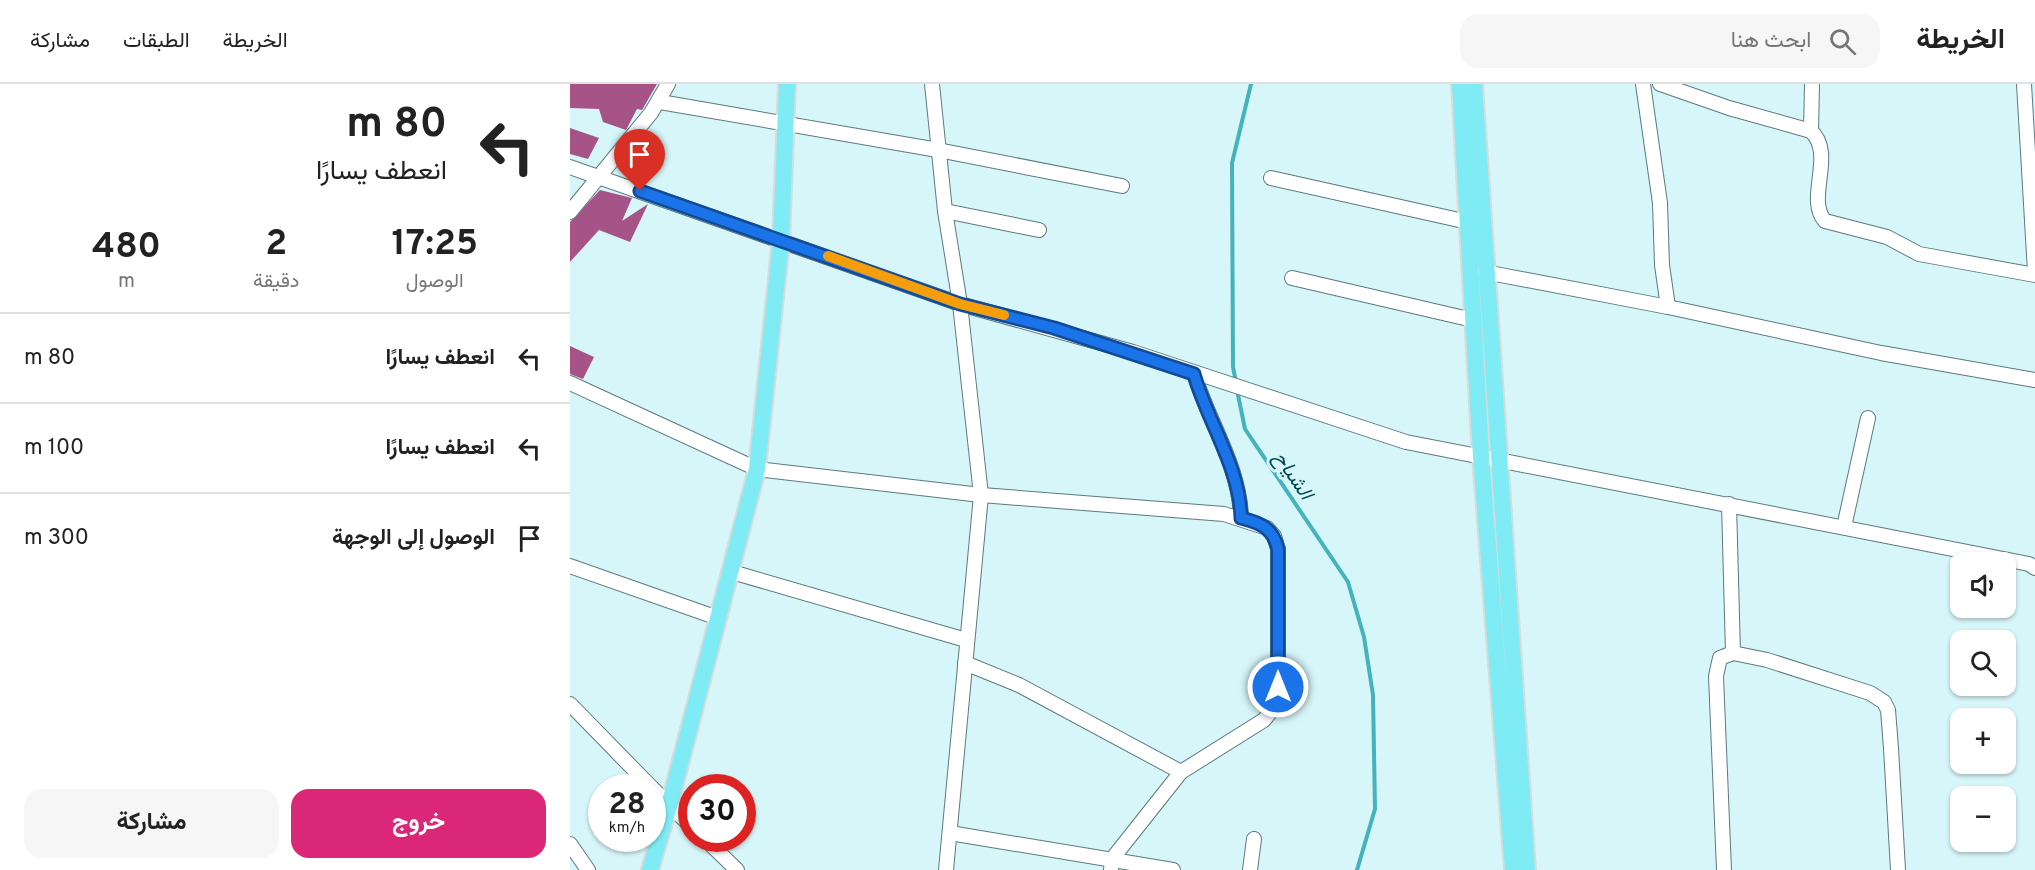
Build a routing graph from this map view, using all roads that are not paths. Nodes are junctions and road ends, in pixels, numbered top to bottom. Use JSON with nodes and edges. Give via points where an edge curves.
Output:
{"nodes":[{"id":1,"x":668,"y":84,"type":"edge"},
{"id":2,"x":787,"y":84,"type":"edge"},
{"id":3,"x":932,"y":84,"type":"edge"},
{"id":4,"x":1460,"y":84,"type":"edge"},
{"id":5,"x":1474,"y":84,"type":"edge"},
{"id":6,"x":1643,"y":84,"type":"edge"},
{"id":7,"x":1660,"y":84,"type":"edge"},
{"id":8,"x":1812,"y":84,"type":"edge"},
{"id":9,"x":2024,"y":84,"type":"edge"},
{"id":10,"x":660,"y":102,"type":"junction"},
{"id":11,"x":786,"y":124,"type":"junction"},
{"id":12,"x":1811,"y":131,"type":"junction"},
{"id":13,"x":938,"y":150,"type":"junction"},
{"id":14,"x":570,"y":167,"type":"edge"},
{"id":15,"x":600,"y":178,"type":"junction"},
{"id":16,"x":1271,"y":178,"type":"dead end"},
{"id":17,"x":1122,"y":186,"type":"dead end"},
{"id":18,"x":945,"y":211,"type":"junction"},
{"id":19,"x":570,"y":212,"type":"edge"},
{"id":20,"x":1468,"y":222,"type":"junction"},
{"id":21,"x":1039,"y":230,"type":"dead end"},
{"id":22,"x":781,"y":240,"type":"junction"},
{"id":23,"x":1485,"y":272,"type":"junction"},
{"id":24,"x":2035,"y":273,"type":"edge"},
{"id":25,"x":1292,"y":278,"type":"dead end"},
{"id":26,"x":960,"y":304,"type":"junction"},
{"id":27,"x":1668,"y":307,"type":"junction"},
{"id":28,"x":1473,"y":320,"type":"junction"},
{"id":29,"x":1194,"y":374,"type":"junction"},
{"id":30,"x":2035,"y":380,"type":"edge"},
{"id":31,"x":570,"y":383,"type":"edge"},
{"id":32,"x":1868,"y":418,"type":"dead end"},
{"id":33,"x":1480,"y":456,"type":"junction"},
{"id":34,"x":1500,"y":459,"type":"junction"},
{"id":35,"x":757,"y":469,"type":"junction"},
{"id":36,"x":981,"y":495,"type":"junction"},
{"id":37,"x":1729,"y":504,"type":"junction"},
{"id":38,"x":1241,"y":518,"type":"junction"},
{"id":39,"x":1844,"y":527,"type":"junction"},
{"id":40,"x":2033,"y":565,"type":"edge"},
{"id":41,"x":570,"y":566,"type":"edge"},
{"id":42,"x":732,"y":572,"type":"junction"},
{"id":43,"x":718,"y":618,"type":"junction"},
{"id":44,"x":966,"y":640,"type":"junction"},
{"id":45,"x":1733,"y":653,"type":"junction"},
{"id":46,"x":965,"y":663,"type":"junction"},
{"id":47,"x":570,"y":704,"type":"edge"},
{"id":48,"x":1182,"y":772,"type":"junction"},
{"id":49,"x":638,"y":774,"type":"edge"},
{"id":50,"x":666,"y":803,"type":"edge"},
{"id":51,"x":669,"y":806,"type":"junction"},
{"id":52,"x":678,"y":814,"type":"edge"},
{"id":53,"x":950,"y":833,"type":"junction"},
{"id":54,"x":1254,"y":839,"type":"dead end"},
{"id":55,"x":570,"y":844,"type":"edge"},
{"id":56,"x":718,"y":852,"type":"edge"},
{"id":57,"x":1112,"y":865,"type":"edge"},
{"id":58,"x":588,"y":870,"type":"edge"},
{"id":59,"x":650,"y":870,"type":"edge"},
{"id":60,"x":737,"y":870,"type":"edge"},
{"id":61,"x":946,"y":870,"type":"edge"},
{"id":62,"x":1173,"y":870,"type":"edge"},
{"id":63,"x":1250,"y":870,"type":"edge"},
{"id":64,"x":1513,"y":870,"type":"edge"},
{"id":65,"x":1527,"y":870,"type":"edge"},
{"id":66,"x":1724,"y":870,"type":"edge"},
{"id":67,"x":1898,"y":870,"type":"edge"}],
"edges":[{"from":1,"to":10,"type":"street"},
{"from":2,"to":11,"type":"main road"},
{"from":3,"to":13,"type":"street"},
{"from":4,"to":20,"type":"main road"},
{"from":5,"to":23,"type":"main road"},
{"from":6,"to":27,"type":"street","via":[[1659,192]]},
{"from":7,"to":12,"type":"street"},
{"from":8,"to":12,"type":"street"},
{"from":9,"to":24,"type":"street"},
{"from":10,"to":11,"type":"street"},
{"from":10,"to":15,"type":"street"},
{"from":11,"to":13,"type":"street"},
{"from":11,"to":22,"type":"main road"},
{"from":12,"to":24,"type":"street","via":[[1821,147],[1819,202],[1825,221],[1887,237],[1919,254]]},
{"from":13,"to":17,"type":"street"},
{"from":13,"to":18,"type":"street"},
{"from":14,"to":15,"type":"street"},
{"from":15,"to":19,"type":"street"},
{"from":15,"to":22,"type":"street"},
{"from":16,"to":20,"type":"street"},
{"from":18,"to":21,"type":"street"},
{"from":18,"to":26,"type":"street"},
{"from":20,"to":28,"type":"main road"},
{"from":22,"to":26,"type":"street"},
{"from":22,"to":35,"type":"main road"},
{"from":23,"to":27,"type":"street"},
{"from":23,"to":34,"type":"main road"},
{"from":25,"to":28,"type":"street"},
{"from":26,"to":29,"type":"street","via":[[1054,328]]},
{"from":26,"to":36,"type":"street"},
{"from":27,"to":30,"type":"street","via":[[1881,353]]},
{"from":28,"to":33,"type":"main road"},
{"from":29,"to":33,"type":"street","via":[[1406,442]]},
{"from":29,"to":38,"type":"street","via":[[1237,479]]},
{"from":31,"to":35,"type":"street"},
{"from":32,"to":39,"type":"street"},
{"from":33,"to":34,"type":"street"},
{"from":33,"to":64,"type":"main road"},
{"from":34,"to":37,"type":"street"},
{"from":34,"to":65,"type":"main road"},
{"from":35,"to":36,"type":"street"},
{"from":35,"to":42,"type":"main road"},
{"from":36,"to":38,"type":"street"},
{"from":36,"to":44,"type":"street"},
{"from":37,"to":39,"type":"street"},
{"from":37,"to":45,"type":"street"},
{"from":38,"to":48,"type":"street","via":[[1267,528],[1278,549],[1276,700],[1264,720]]},
{"from":39,"to":40,"type":"street"},
{"from":41,"to":43,"type":"street"},
{"from":42,"to":43,"type":"main road"},
{"from":42,"to":44,"type":"street"},
{"from":43,"to":51,"type":"main road"},
{"from":44,"to":46,"type":"street"},
{"from":45,"to":66,"type":"street","via":[[1720,658],[1716,676]]},
{"from":45,"to":67,"type":"street","via":[[1772,661],[1870,693],[1884,702],[1891,739]]},
{"from":46,"to":48,"type":"street","via":[[1028,690]]},
{"from":46,"to":53,"type":"street"},
{"from":47,"to":49,"type":"street"},
{"from":48,"to":57,"type":"street"},
{"from":50,"to":51,"type":"street"},
{"from":51,"to":52,"type":"street"},
{"from":51,"to":59,"type":"main road"},
{"from":53,"to":57,"type":"street"},
{"from":53,"to":61,"type":"street"},
{"from":54,"to":63,"type":"street"},
{"from":55,"to":58,"type":"street"},
{"from":56,"to":60,"type":"street"},
{"from":57,"to":62,"type":"street"}]}
